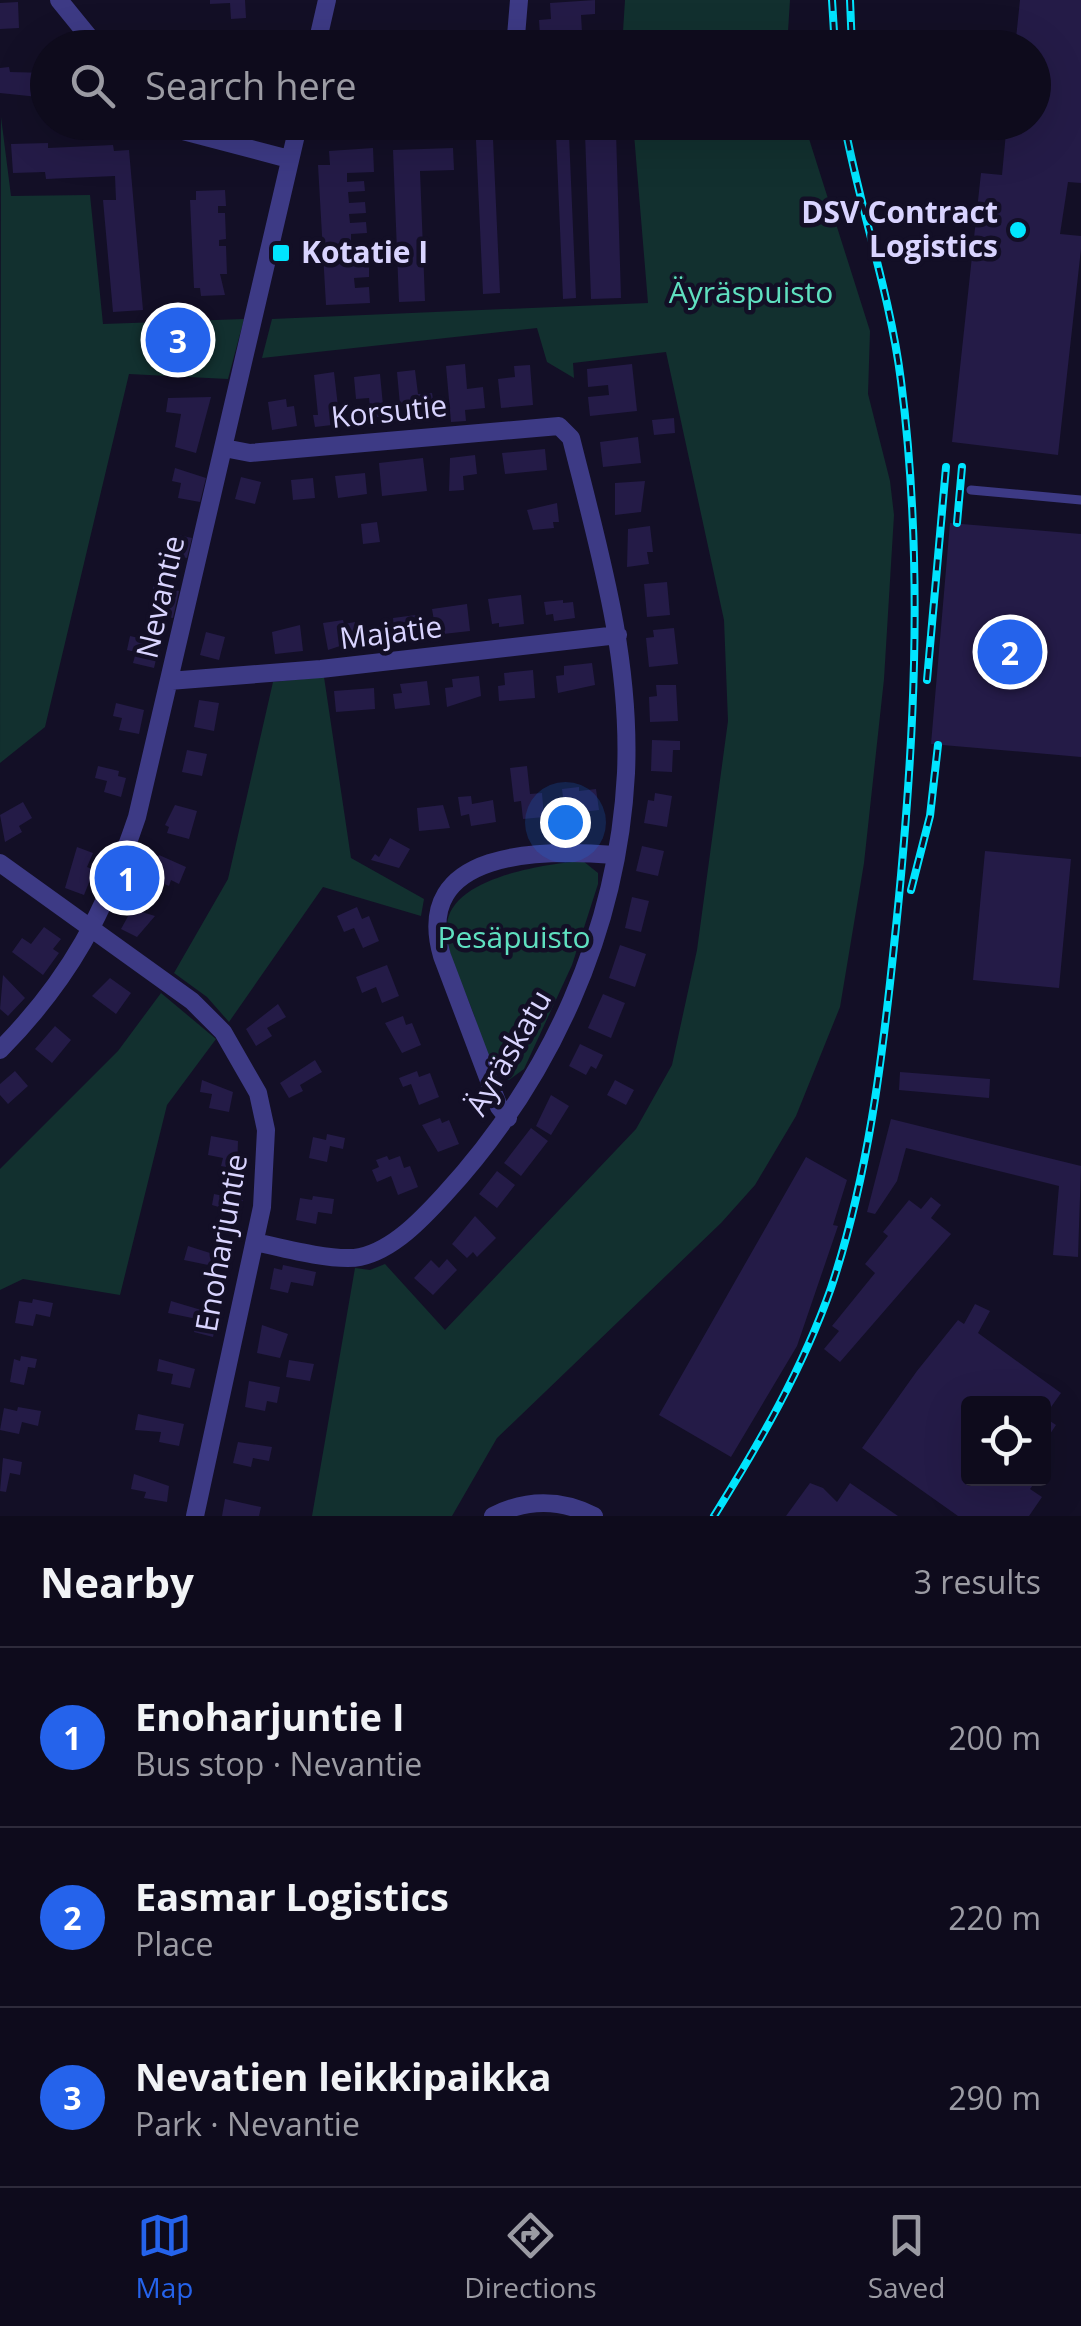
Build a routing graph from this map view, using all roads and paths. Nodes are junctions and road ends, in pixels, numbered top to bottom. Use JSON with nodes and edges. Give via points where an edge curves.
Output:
{"nodes":[{"id":1,"x":59,"y":0,"type":"edge"},
{"id":2,"x":327,"y":0,"type":"edge"},
{"id":3,"x":519,"y":0,"type":"edge"},
{"id":4,"x":83,"y":30,"type":"edge"},
{"id":5,"x":320,"y":30,"type":"edge"},
{"id":6,"x":516,"y":30,"type":"edge"},
{"id":7,"x":217,"y":140,"type":"edge"},
{"id":8,"x":295,"y":140,"type":"edge"},
{"id":9,"x":290,"y":159,"type":"junction"},
{"id":10,"x":559,"y":426,"type":"joint"},
{"id":11,"x":224,"y":448,"type":"junction"},
{"id":12,"x":971,"y":490,"type":"dead end"},
{"id":13,"x":1081,"y":500,"type":"edge"},
{"id":14,"x":618,"y":635,"type":"junction"},
{"id":15,"x":169,"y":682,"type":"junction"},
{"id":16,"x":616,"y":855,"type":"junction"},
{"id":17,"x":0,"y":863,"type":"edge"},
{"id":18,"x":92,"y":930,"type":"junction"},
{"id":19,"x":0,"y":1050,"type":"edge"},
{"id":20,"x":508,"y":1118,"type":"junction"},
{"id":21,"x":255,"y":1242,"type":"junction"},
{"id":22,"x":195,"y":1516,"type":"edge"},
{"id":23,"x":493,"y":1516,"type":"edge"},
{"id":24,"x":594,"y":1516,"type":"edge"}],
"edges":[{"from":1,"to":4,"type":"street"},
{"from":2,"to":5,"type":"street"},
{"from":3,"to":6,"type":"street"},
{"from":7,"to":9,"type":"street"},
{"from":8,"to":9,"type":"street","name":"Nevantie"},
{"from":9,"to":11,"type":"street","name":"Nevantie"},
{"from":10,"to":11,"type":"street","name":"Korsutie","via":[[250,453]]},
{"from":10,"to":14,"type":"street","name":"Äyräskatu","via":[[571,438]]},
{"from":11,"to":15,"type":"street","name":"Nevantie"},
{"from":12,"to":13,"type":"lane"},
{"from":14,"to":15,"type":"street","name":"Majatie"},
{"from":14,"to":16,"type":"street","name":"Äyräskatu","via":[[626,772]]},
{"from":15,"to":18,"type":"street","name":"Nevantie","via":[[136,817]]},
{"from":16,"to":20,"type":"street","name":"Äyräskatu","via":[[582,978]]},
{"from":16,"to":20,"type":"street","via":[[490,861],[462,875],[437,907],[442,956]]},
{"from":17,"to":18,"type":"street","name":"Enoharjuntie"},
{"from":18,"to":19,"type":"street","name":"Nevantie","via":[[48,996]]},
{"from":18,"to":21,"type":"street","name":"Enoharjuntie","via":[[212,1020],[249,1072],[266,1130]]},
{"from":20,"to":21,"type":"street","name":"Äyräskatu","via":[[436,1204],[382,1248],[356,1258]]},
{"from":21,"to":22,"type":"street","name":"Enoharjuntie"},
{"from":23,"to":24,"type":"street","via":[[543,1502]]}]}
